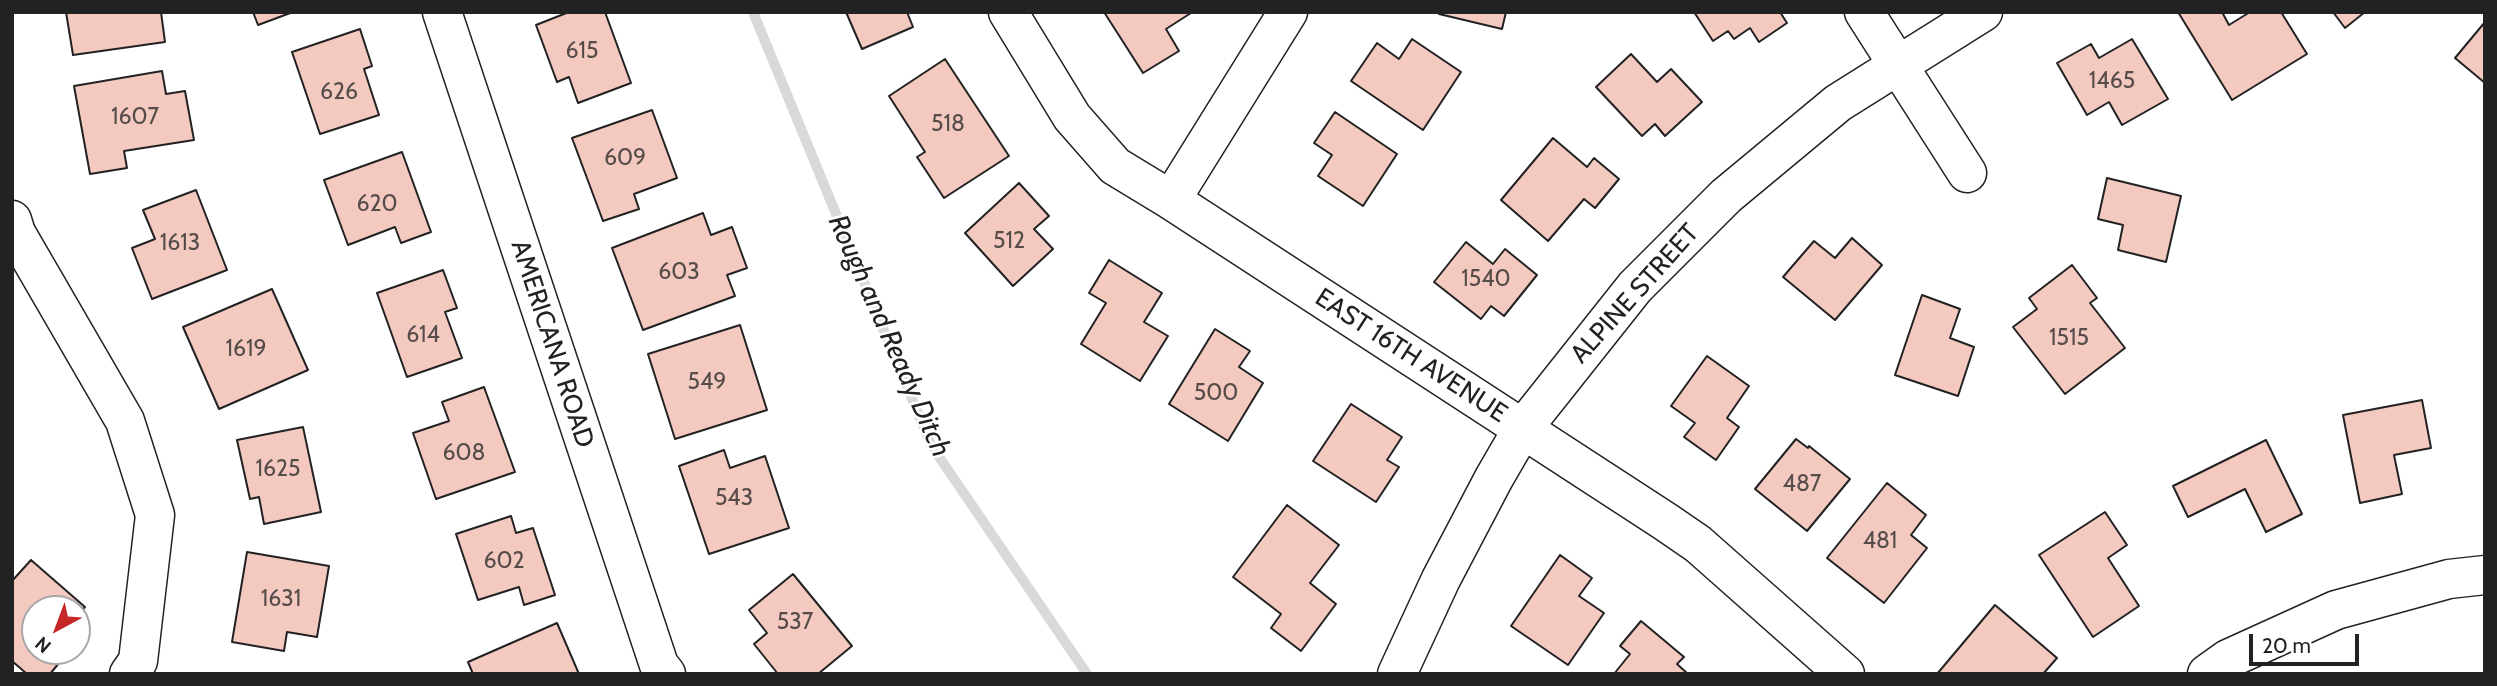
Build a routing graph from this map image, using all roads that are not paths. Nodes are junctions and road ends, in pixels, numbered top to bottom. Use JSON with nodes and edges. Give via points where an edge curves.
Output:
{"nodes":[{"id":1,"x":442,"y":12,"type":"edge"},
{"id":2,"x":1009,"y":12,"type":"edge"},
{"id":3,"x":1289,"y":12,"type":"edge"},
{"id":4,"x":1864,"y":12,"type":"edge"},
{"id":5,"x":1983,"y":12,"type":"edge"},
{"id":6,"x":1897,"y":64,"type":"junction"},
{"id":7,"x":1966,"y":173,"type":"dead end"},
{"id":8,"x":1171,"y":200,"type":"junction"},
{"id":9,"x":12,"y":220,"type":"edge"},
{"id":10,"x":1523,"y":428,"type":"junction"},
{"id":11,"x":2485,"y":575,"type":"edge"},
{"id":12,"x":129,"y":674,"type":"edge"},
{"id":13,"x":666,"y":674,"type":"edge"},
{"id":14,"x":1396,"y":674,"type":"edge"},
{"id":15,"x":1845,"y":674,"type":"edge"},
{"id":16,"x":2207,"y":674,"type":"edge"}],
"edges":[{"from":1,"to":13,"type":"street","name":"AMERICANA ROAD","via":[[659,665]]},
{"from":2,"to":8,"type":"street","name":"EAST 16TH AVENUE","via":[[1072,117],[1115,166]]},
{"from":3,"to":8,"type":"street"},
{"from":4,"to":6,"type":"street"},
{"from":5,"to":6,"type":"street","name":"ALPINE STREET"},
{"from":6,"to":7,"type":"street"},
{"from":6,"to":10,"type":"street","name":"ALPINE STREET","via":[[1838,103],[1726,196],[1634,287]]},
{"from":8,"to":10,"type":"street","name":"EAST 16TH AVENUE"},
{"from":9,"to":12,"type":"street","via":[[125,421],[155,515],[138,661]]},
{"from":10,"to":14,"type":"street","name":"ALPINE STREET","via":[[1441,579]]},
{"from":10,"to":15,"type":"street","name":"EAST 16TH AVENUE","via":[[1698,544]]},
{"from":11,"to":16,"type":"street","via":[[2449,579],[2336,610],[2228,659]]}]}
